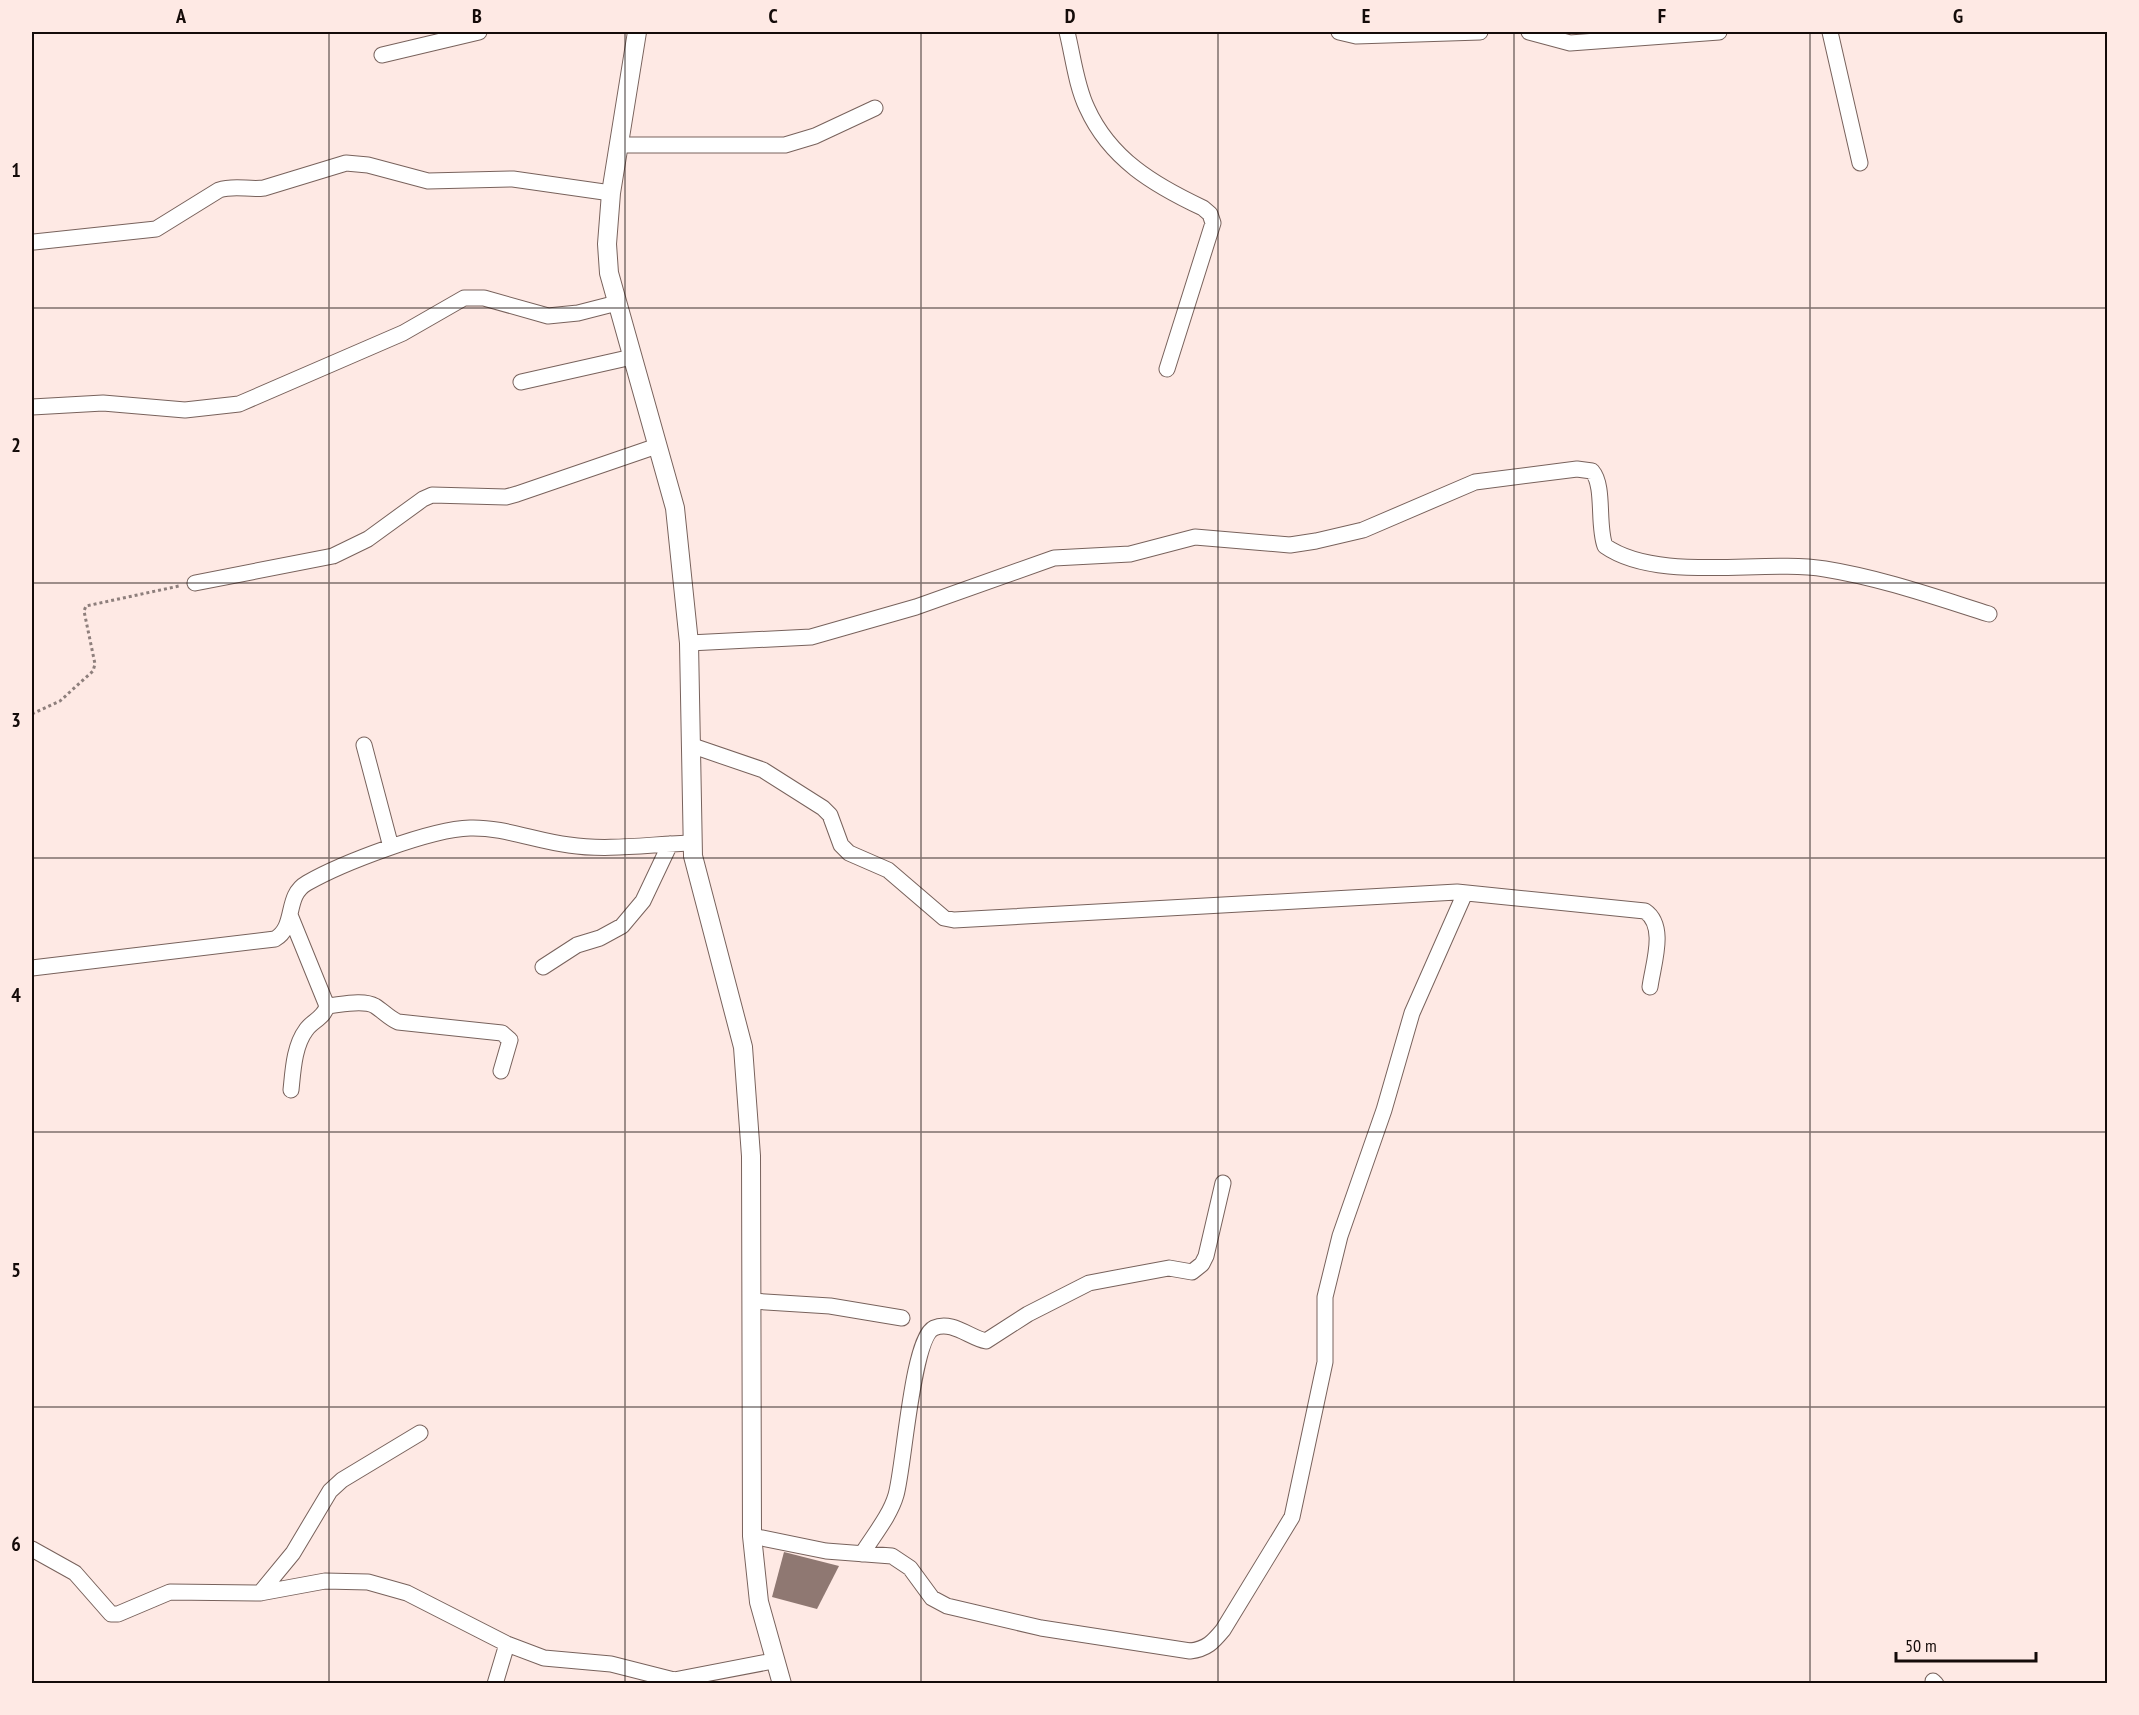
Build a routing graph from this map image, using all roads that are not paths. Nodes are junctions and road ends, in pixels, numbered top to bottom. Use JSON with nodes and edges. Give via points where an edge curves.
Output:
{"nodes":[{"id":1,"x":479,"y":32,"type":"edge"},
{"id":2,"x":637,"y":32,"type":"edge"},
{"id":3,"x":1067,"y":32,"type":"edge"},
{"id":4,"x":1339,"y":32,"type":"edge"},
{"id":5,"x":1480,"y":32,"type":"edge"},
{"id":6,"x":1529,"y":32,"type":"edge"},
{"id":7,"x":1719,"y":32,"type":"edge"},
{"id":8,"x":1830,"y":32,"type":"edge"},
{"id":9,"x":382,"y":55,"type":"dead end"},
{"id":10,"x":875,"y":108,"type":"dead end"},
{"id":11,"x":620,"y":145,"type":"junction"},
{"id":12,"x":1860,"y":163,"type":"dead end"},
{"id":13,"x":611,"y":193,"type":"junction"},
{"id":14,"x":34,"y":242,"type":"dead end"},
{"id":15,"x":617,"y":303,"type":"junction"},
{"id":16,"x":632,"y":357,"type":"junction"},
{"id":17,"x":1167,"y":369,"type":"dead end"},
{"id":18,"x":521,"y":382,"type":"dead end"},
{"id":19,"x":32,"y":407,"type":"edge"},
{"id":20,"x":657,"y":446,"type":"junction"},
{"id":21,"x":195,"y":583,"type":"road end"},
{"id":22,"x":1989,"y":614,"type":"dead end"},
{"id":23,"x":689,"y":643,"type":"junction"},
{"id":24,"x":364,"y":745,"type":"dead end"},
{"id":25,"x":693,"y":746,"type":"junction"},
{"id":26,"x":670,"y":843,"type":"junction"},
{"id":27,"x":692,"y":843,"type":"junction"},
{"id":28,"x":391,"y":847,"type":"junction"},
{"id":29,"x":1465,"y":893,"type":"junction"},
{"id":30,"x":290,"y":915,"type":"junction"},
{"id":31,"x":543,"y":967,"type":"dead end"},
{"id":32,"x":32,"y":968,"type":"edge"},
{"id":33,"x":1650,"y":987,"type":"dead end"},
{"id":34,"x":327,"y":1006,"type":"junction"},
{"id":35,"x":501,"y":1071,"type":"dead end"},
{"id":36,"x":291,"y":1090,"type":"dead end"},
{"id":37,"x":1223,"y":1183,"type":"dead end"},
{"id":38,"x":752,"y":1301,"type":"junction"},
{"id":39,"x":902,"y":1318,"type":"dead end"},
{"id":40,"x":420,"y":1433,"type":"dead end"},
{"id":41,"x":752,"y":1536,"type":"junction"},
{"id":42,"x":33,"y":1554,"type":"edge"},
{"id":43,"x":862,"y":1554,"type":"junction"},
{"id":44,"x":260,"y":1593,"type":"junction"},
{"id":45,"x":507,"y":1644,"type":"junction"},
{"id":46,"x":774,"y":1661,"type":"junction"},
{"id":47,"x":495,"y":1683,"type":"edge"},
{"id":48,"x":782,"y":1683,"type":"edge"}],
"edges":[{"from":1,"to":9,"type":"street"},
{"from":2,"to":11,"type":"street"},
{"from":3,"to":17,"type":"street","via":[[1086,106],[1106,140],[1148,180],[1203,208],[1213,223]]},
{"from":4,"to":5,"type":"street","via":[[1356,36]]},
{"from":6,"to":7,"type":"street","via":[[1570,43]]},
{"from":8,"to":12,"type":"street"},
{"from":10,"to":11,"type":"street","via":[[815,136],[784,145]]},
{"from":11,"to":13,"type":"street"},
{"from":13,"to":14,"type":"street","via":[[513,178],[418,180],[368,165],[346,163],[264,188],[219,190],[156,229]]},
{"from":13,"to":15,"type":"street","via":[[607,244]]},
{"from":15,"to":16,"type":"street"},
{"from":15,"to":19,"type":"street","via":[[548,316],[483,298],[464,298],[403,333],[239,404],[185,410],[103,403]]},
{"from":16,"to":18,"type":"street"},
{"from":16,"to":20,"type":"street"},
{"from":20,"to":21,"type":"street","via":[[506,497],[432,495],[368,539],[333,556]]},
{"from":20,"to":23,"type":"street","via":[[675,508]]},
{"from":22,"to":23,"type":"street","via":[[1908,588],[1826,569],[1780,565],[1700,567],[1636,561],[1605,546],[1600,535],[1598,481],[1592,471],[1577,469],[1475,482],[1363,530],[1316,542],[1290,545],[1195,537],[1130,554],[1054,558],[916,607],[811,637]]},
{"from":23,"to":25,"type":"street"},
{"from":24,"to":28,"type":"street"},
{"from":25,"to":27,"type":"street"},
{"from":25,"to":29,"type":"street","via":[[763,770],[823,808],[849,853],[888,870],[944,918],[954,920]]},
{"from":26,"to":27,"type":"street"},
{"from":26,"to":28,"type":"street","via":[[582,847],[471,828]]},
{"from":26,"to":31,"type":"street","via":[[642,901],[622,926],[577,945]]},
{"from":27,"to":38,"type":"street","via":[[743,1047],[751,1156]]},
{"from":28,"to":30,"type":"street","via":[[306,883],[292,899]]},
{"from":29,"to":33,"type":"street","via":[[1645,911],[1652,916],[1657,930]]},
{"from":29,"to":43,"type":"street","via":[[1412,1013],[1384,1110],[1340,1236],[1325,1297],[1325,1362],[1292,1517],[1210,1645],[1190,1651],[1041,1628],[947,1606],[932,1598],[902,1561],[891,1556]]},
{"from":30,"to":32,"type":"street","via":[[287,928],[275,939]]},
{"from":30,"to":34,"type":"street"},
{"from":34,"to":35,"type":"street","via":[[366,1004],[398,1022],[502,1033],[510,1040]]},
{"from":34,"to":36,"type":"street","via":[[300,1041]]},
{"from":37,"to":43,"type":"street","via":[[1206,1256],[1192,1272],[1169,1268],[1089,1283],[986,1341],[949,1327],[930,1330],[921,1352],[897,1493]]},
{"from":38,"to":39,"type":"street","via":[[830,1306]]},
{"from":38,"to":41,"type":"street"},
{"from":40,"to":44,"type":"street","via":[[330,1491],[293,1553]]},
{"from":41,"to":43,"type":"street"},
{"from":41,"to":46,"type":"street","via":[[759,1602]]},
{"from":42,"to":44,"type":"street","via":[[75,1573],[111,1614],[170,1592]]},
{"from":44,"to":45,"type":"street","via":[[325,1581],[388,1586],[428,1602]]},
{"from":45,"to":46,"type":"street","via":[[544,1658],[611,1664],[674,1680]]},
{"from":45,"to":47,"type":"street"},
{"from":46,"to":48,"type":"street"}]}
